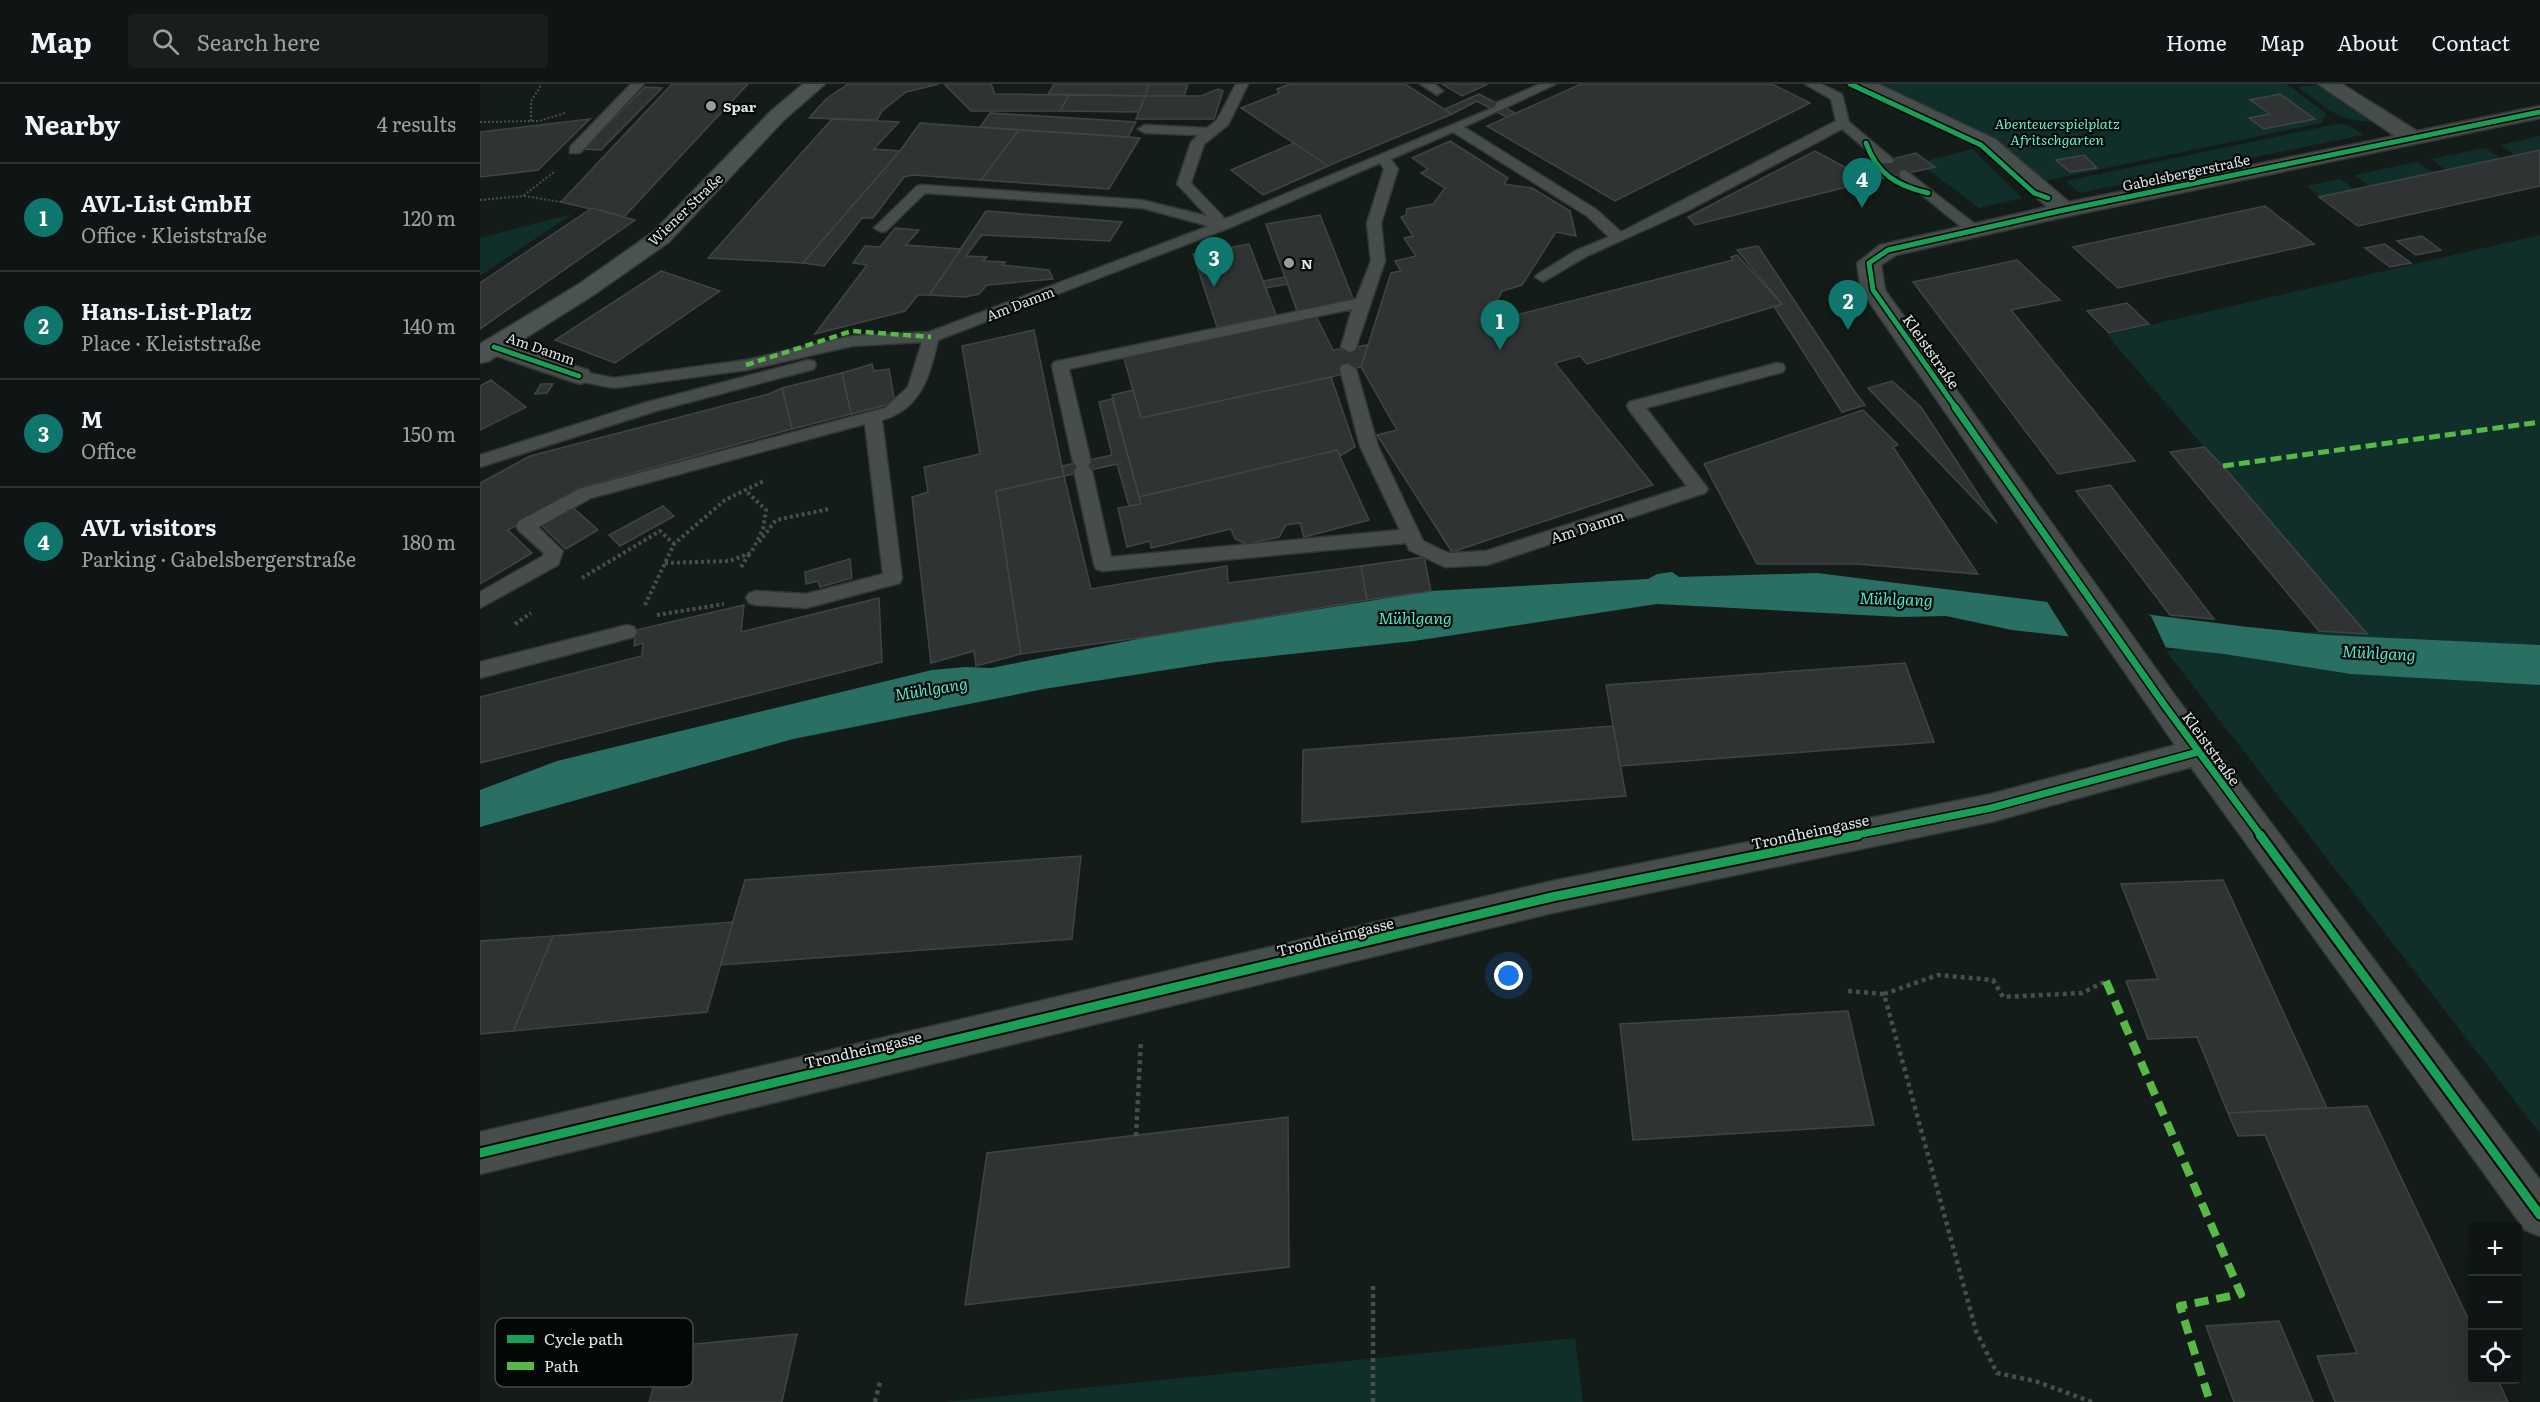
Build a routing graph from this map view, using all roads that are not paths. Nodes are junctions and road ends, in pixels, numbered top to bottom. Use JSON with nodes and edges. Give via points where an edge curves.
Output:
{"nodes":[{"id":1,"x":638,"y":84,"type":"edge"},
{"id":2,"x":815,"y":84,"type":"edge"},
{"id":3,"x":1242,"y":84,"type":"edge"},
{"id":4,"x":1550,"y":84,"type":"edge"},
{"id":5,"x":1811,"y":84,"type":"edge"},
{"id":6,"x":1862,"y":84,"type":"edge"},
{"id":7,"x":2328,"y":84,"type":"edge"},
{"id":8,"x":2540,"y":112,"type":"edge"},
{"id":9,"x":1843,"y":123,"type":"junction"},
{"id":10,"x":1454,"y":127,"type":"junction"},
{"id":11,"x":1145,"y":129,"type":"dead end"},
{"id":12,"x":1210,"y":132,"type":"junction"},
{"id":13,"x":2413,"y":138,"type":"junction"},
{"id":14,"x":575,"y":150,"type":"road end"},
{"id":15,"x":1383,"y":157,"type":"junction"},
{"id":16,"x":1887,"y":160,"type":"dead end"},
{"id":17,"x":1905,"y":174,"type":"dead end"},
{"id":18,"x":2064,"y":210,"type":"junction"},
{"id":19,"x":1224,"y":225,"type":"junction"},
{"id":20,"x":881,"y":228,"type":"dead end"},
{"id":21,"x":1975,"y":231,"type":"junction"},
{"id":22,"x":1619,"y":238,"type":"junction"},
{"id":23,"x":1543,"y":277,"type":"dead end"},
{"id":24,"x":1873,"y":290,"type":"joint"},
{"id":25,"x":1362,"y":302,"type":"junction"},
{"id":26,"x":932,"y":337,"type":"junction"},
{"id":27,"x":1349,"y":347,"type":"dead end"},
{"id":28,"x":487,"y":351,"type":"edge"},
{"id":29,"x":1777,"y":368,"type":"dead end"},
{"id":30,"x":1348,"y":369,"type":"dead end"},
{"id":31,"x":579,"y":376,"type":"joint"},
{"id":32,"x":873,"y":418,"type":"junction"},
{"id":33,"x":480,"y":461,"type":"edge"},
{"id":34,"x":1412,"y":536,"type":"junction"},
{"id":35,"x":756,"y":598,"type":"road end"},
{"id":36,"x":480,"y":601,"type":"edge"},
{"id":37,"x":633,"y":626,"type":"road end"},
{"id":38,"x":480,"y":670,"type":"edge"},
{"id":39,"x":2198,"y":752,"type":"junction"},
{"id":40,"x":480,"y":1153,"type":"edge"},
{"id":41,"x":2540,"y":1215,"type":"edge"}],
"edges":[{"from":1,"to":14,"type":"lane"},
{"from":2,"to":28,"type":"main road","name":"Wiener Straße","via":[[778,115],[661,237]]},
{"from":3,"to":12,"type":"lane","via":[[1223,122]]},
{"from":4,"to":10,"type":"lane","name":"Am Damm"},
{"from":5,"to":9,"type":"lane","via":[[1837,97]]},
{"from":6,"to":18,"type":"street","via":[[1988,142]]},
{"from":7,"to":13,"type":"street"},
{"from":8,"to":13,"type":"street","name":"Gabelsbergerstraße"},
{"from":9,"to":16,"type":"lane"},
{"from":9,"to":22,"type":"lane"},
{"from":10,"to":15,"type":"lane","name":"Am Damm"},
{"from":10,"to":22,"type":"lane","via":[[1592,213]]},
{"from":11,"to":12,"type":"lane"},
{"from":12,"to":19,"type":"lane","via":[[1198,142],[1184,184]]},
{"from":13,"to":18,"type":"street","name":"Gabelsbergerstraße"},
{"from":15,"to":19,"type":"lane","name":"Am Damm"},
{"from":15,"to":25,"type":"lane","via":[[1391,169],[1374,223],[1378,261]]},
{"from":17,"to":21,"type":"lane"},
{"from":18,"to":21,"type":"street","name":"Gabelsbergerstraße"},
{"from":19,"to":20,"type":"lane","via":[[1142,204],[922,189]]},
{"from":19,"to":26,"type":"lane","name":"Am Damm"},
{"from":21,"to":24,"type":"street","name":"Gabelsbergerstraße","via":[[1888,250],[1869,263]]},
{"from":22,"to":23,"type":"lane","via":[[1582,253]]},
{"from":24,"to":39,"type":"street","name":"Kleiststraße"},
{"from":25,"to":27,"type":"lane"},
{"from":25,"to":34,"type":"lane","via":[[1060,366],[1103,564]]},
{"from":26,"to":31,"type":"lane","name":"Am Damm","via":[[852,341],[746,365],[614,383]]},
{"from":26,"to":32,"type":"lane","via":[[918,387],[909,400]]},
{"from":26,"to":33,"type":"lane","via":[[851,354],[650,407]]},
{"from":28,"to":31,"type":"street","name":"Am Damm"},
{"from":29,"to":34,"type":"lane","name":"Am Damm","via":[[1635,406],[1699,489],[1487,558],[1445,560],[1416,545]]},
{"from":30,"to":34,"type":"lane","name":"Am Damm","via":[[1370,446]]},
{"from":32,"to":35,"type":"lane","via":[[893,578],[806,601]]},
{"from":32,"to":36,"type":"lane","via":[[585,493],[525,526],[554,551],[551,560]]},
{"from":37,"to":38,"type":"lane"},
{"from":39,"to":40,"type":"street","name":"Trondheimgasse","via":[[1991,808],[1552,897]]},
{"from":39,"to":41,"type":"street","name":"Kleiststraße"}]}
